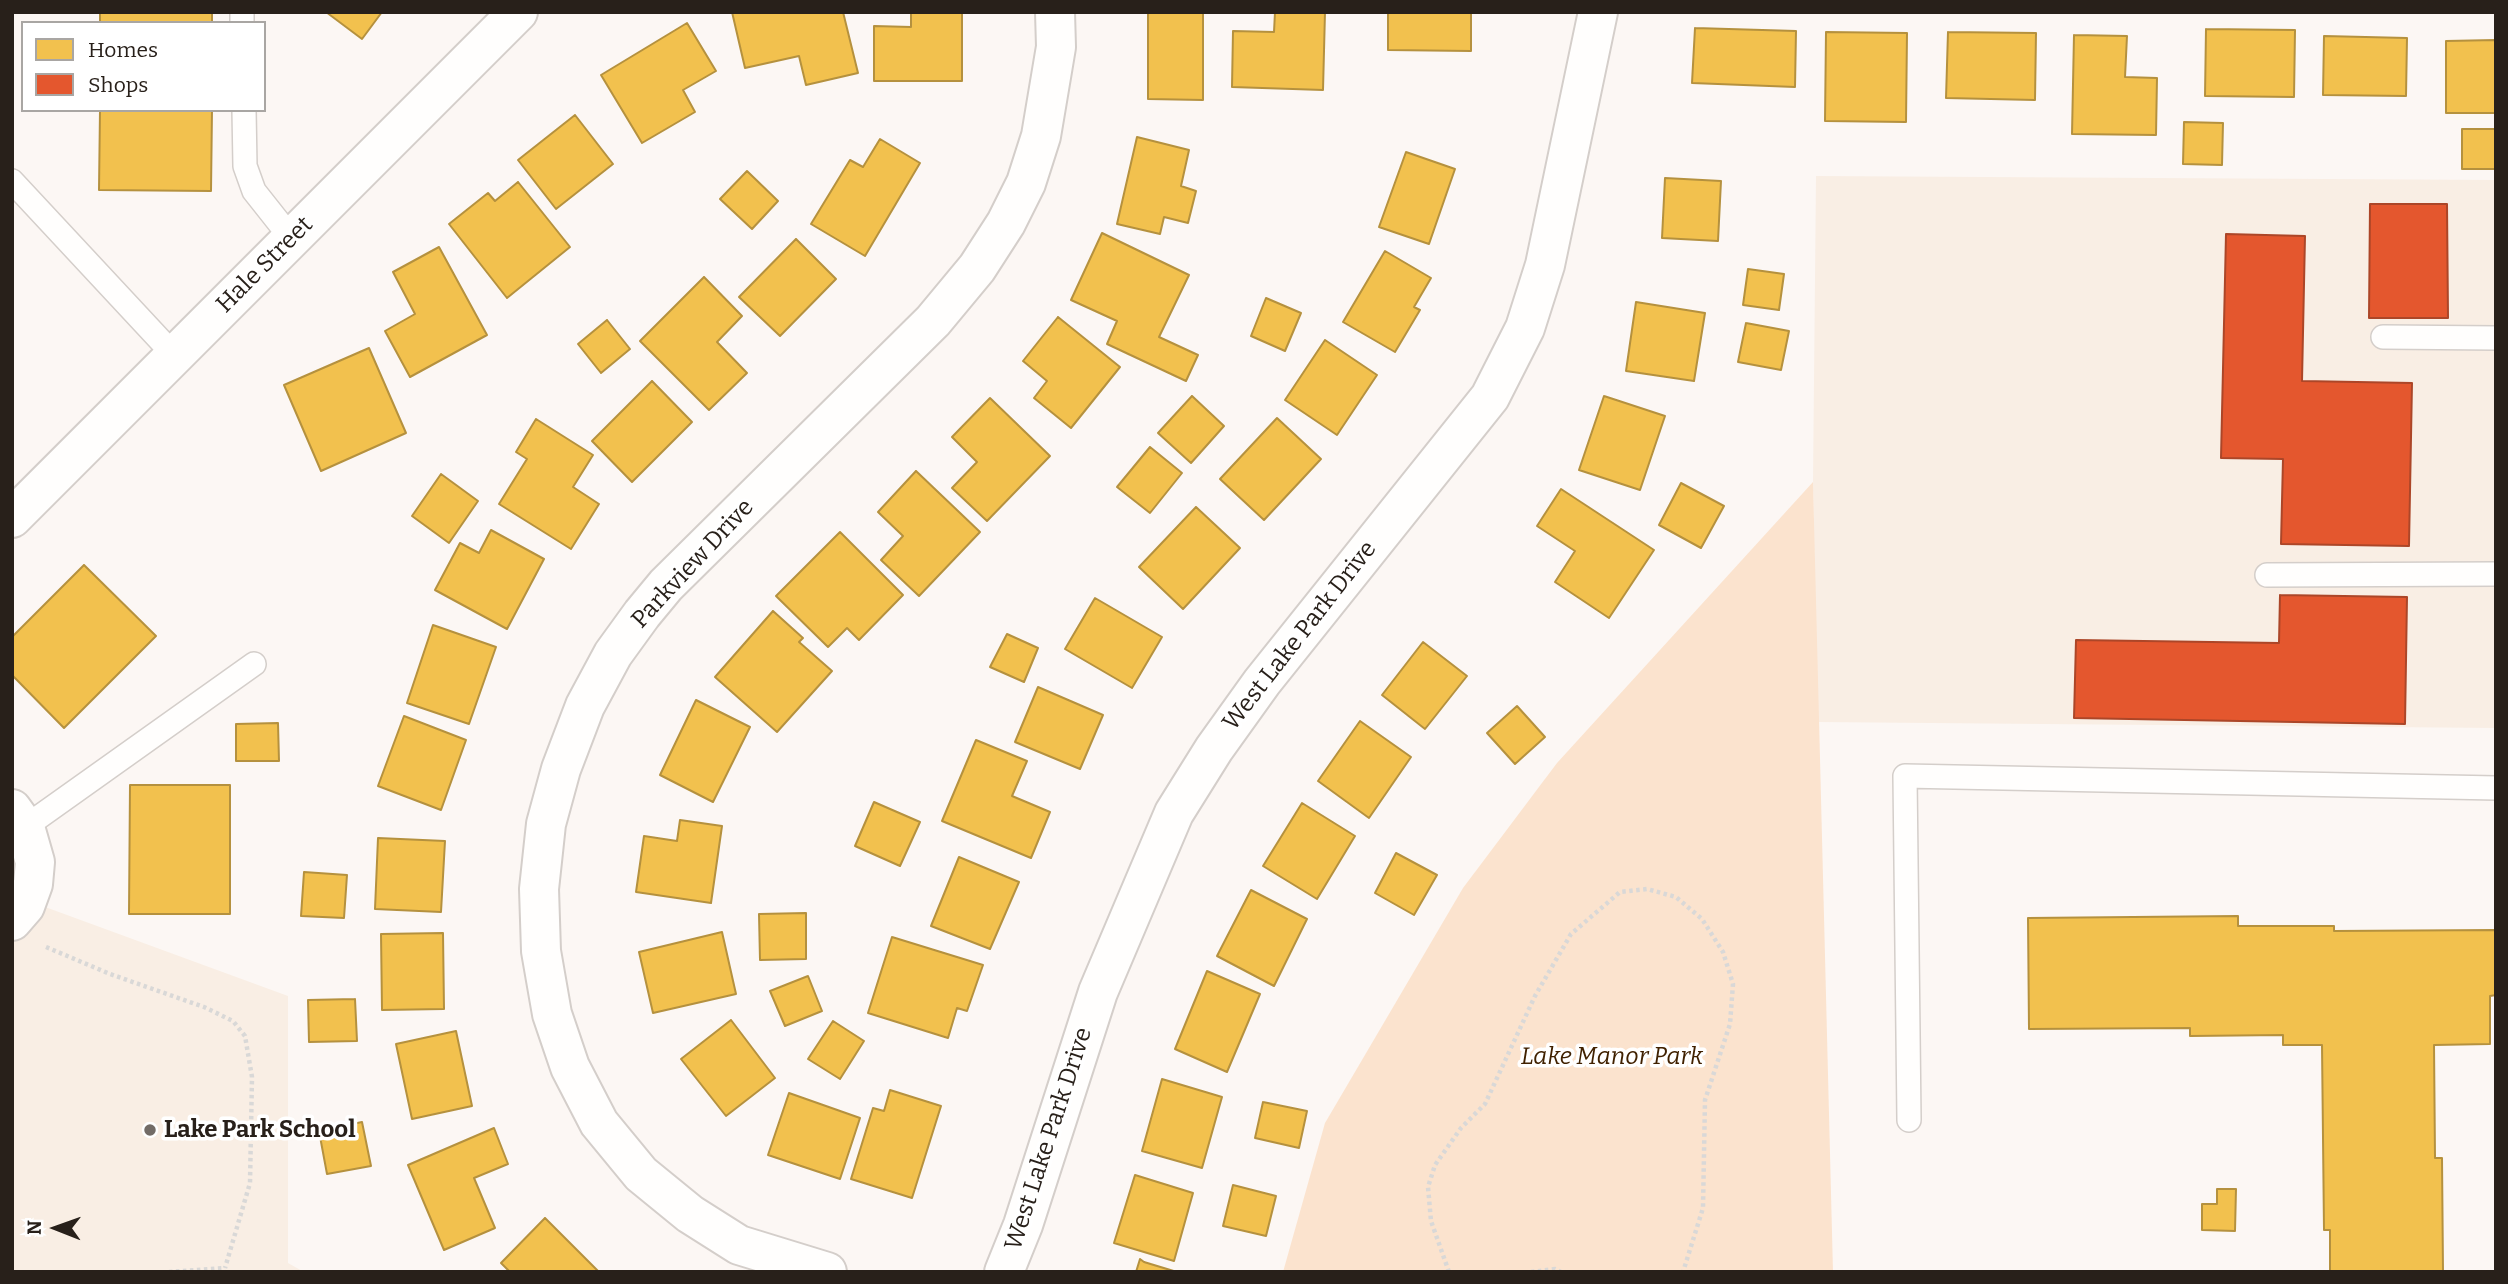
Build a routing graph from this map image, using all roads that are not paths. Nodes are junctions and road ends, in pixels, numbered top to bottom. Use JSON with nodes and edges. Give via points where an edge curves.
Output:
{"nodes":[{"id":1,"x":517,"y":12,"type":"edge"},
{"id":2,"x":1055,"y":12,"type":"edge"},
{"id":3,"x":1598,"y":12,"type":"edge"},
{"id":4,"x":244,"y":112,"type":"edge"},
{"id":5,"x":12,"y":181,"type":"edge"},
{"id":6,"x":292,"y":239,"type":"junction"},
{"id":7,"x":2383,"y":337,"type":"dead end"},
{"id":8,"x":2496,"y":338,"type":"edge"},
{"id":9,"x":175,"y":356,"type":"junction"},
{"id":10,"x":12,"y":519,"type":"edge"},
{"id":11,"x":2496,"y":574,"type":"edge"},
{"id":12,"x":2267,"y":575,"type":"dead end"},
{"id":13,"x":254,"y":664,"type":"dead end"},
{"id":14,"x":2496,"y":788,"type":"edge"},
{"id":15,"x":19,"y":818,"type":"edge"},
{"id":16,"x":12,"y":921,"type":"edge"},
{"id":17,"x":1909,"y":1120,"type":"dead end"},
{"id":18,"x":827,"y":1272,"type":"edge"},
{"id":19,"x":1004,"y":1272,"type":"edge"}],
"edges":[{"from":1,"to":6,"type":"street","name":"Hale Street"},
{"from":2,"to":18,"type":"street","name":"Parkview Drive","via":[[1056,47],[1041,136],[1026,183],[1006,223],[977,268],[933,321],[642,614],[612,654],[585,706],[546,824],[539,889],[541,951],[552,1014],[570,1067],[599,1124],[641,1174],[690,1214],[738,1245]]},
{"from":3,"to":19,"type":"street","name":"West Lake Park Drive","via":[[1545,265],[1525,328],[1490,397],[1262,682],[1174,813],[1098,992]]},
{"from":4,"to":6,"type":"lane","via":[[246,166],[254,191]]},
{"from":5,"to":9,"type":"lane"},
{"from":6,"to":9,"type":"street","name":"Hale Street"},
{"from":7,"to":8,"type":"lane"},
{"from":9,"to":10,"type":"street","name":"Hale Street"},
{"from":11,"to":12,"type":"lane"},
{"from":13,"to":15,"type":"lane"},
{"from":14,"to":17,"type":"lane","via":[[1905,776]]},
{"from":15,"to":16,"type":"street","via":[[36,862],[25,906]]}]}
